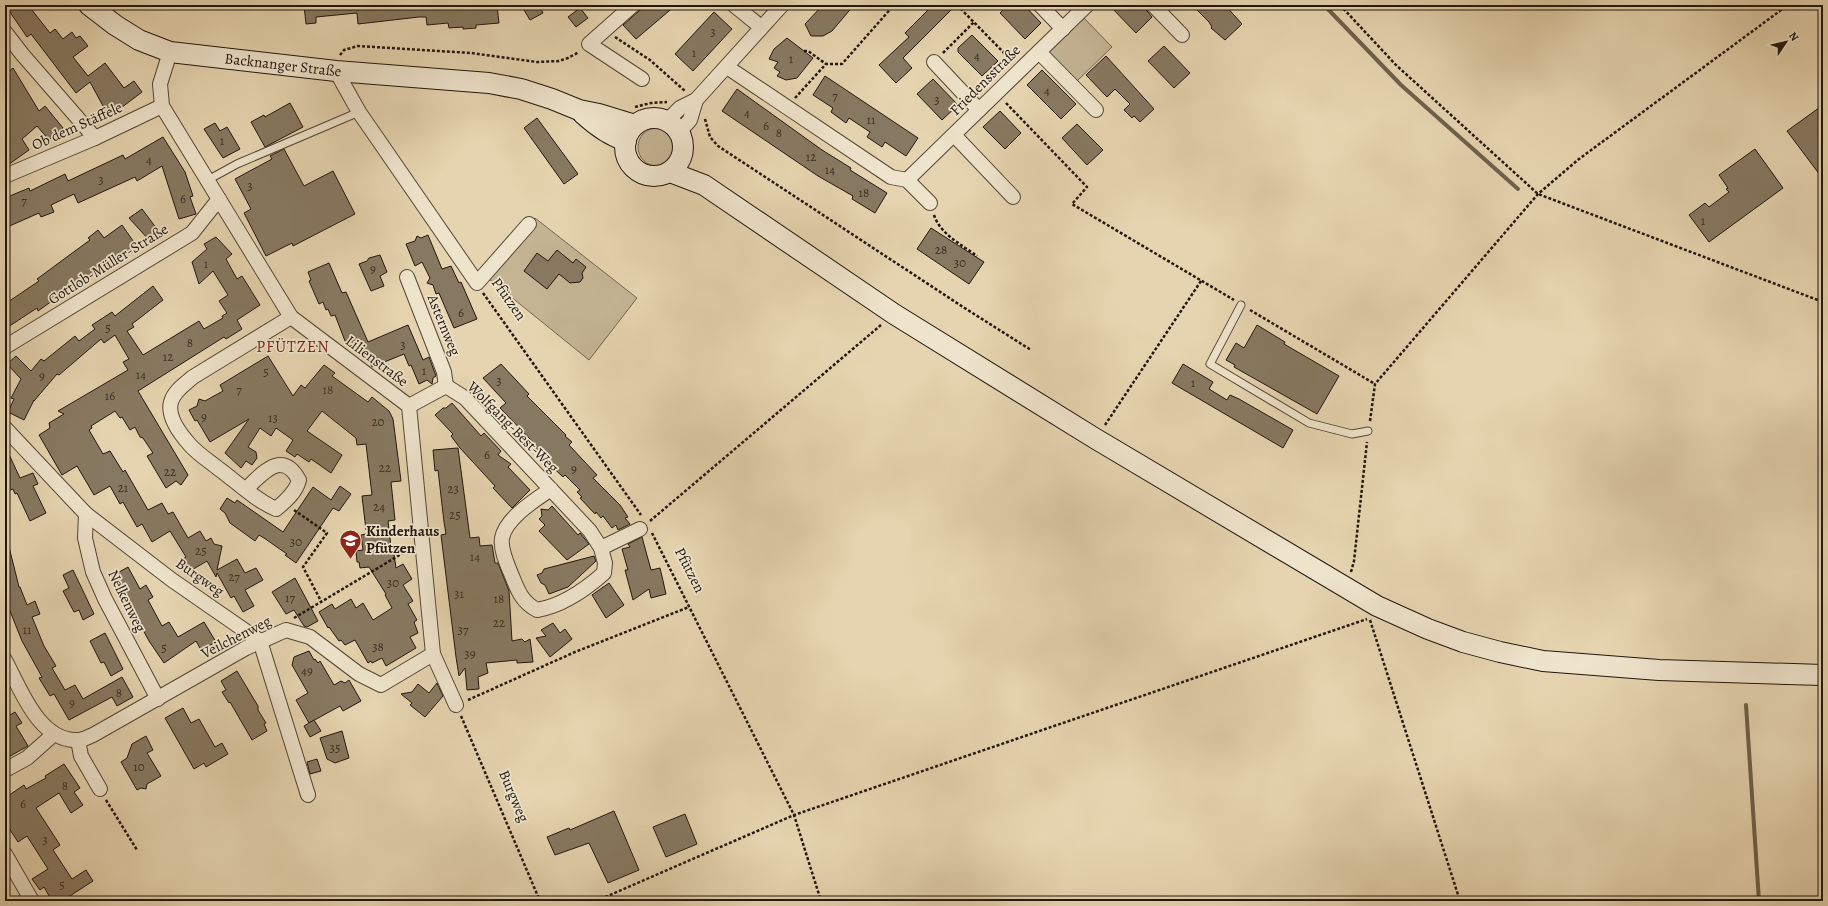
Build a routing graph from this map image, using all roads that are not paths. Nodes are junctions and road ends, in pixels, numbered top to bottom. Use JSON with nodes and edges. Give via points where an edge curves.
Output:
{"nodes":[{"id":1,"x":89,"y":5,"type":"edge"},
{"id":2,"x":633,"y":5,"type":"edge"},
{"id":3,"x":734,"y":5,"type":"edge"},
{"id":4,"x":782,"y":5,"type":"edge"},
{"id":5,"x":1040,"y":5,"type":"edge"},
{"id":6,"x":1087,"y":5,"type":"edge"},
{"id":7,"x":1153,"y":5,"type":"edge"},
{"id":8,"x":761,"y":27,"type":"junction"},
{"id":9,"x":1063,"y":29,"type":"junction"},
{"id":10,"x":5,"y":32,"type":"edge"},
{"id":11,"x":1182,"y":35,"type":"dead end"},
{"id":12,"x":5,"y":50,"type":"edge"},
{"id":13,"x":170,"y":52,"type":"junction"},
{"id":14,"x":1039,"y":52,"type":"junction"},
{"id":15,"x":22,"y":54,"type":"junction"},
{"id":16,"x":934,"y":62,"type":"road end"},
{"id":17,"x":728,"y":67,"type":"junction"},
{"id":18,"x":336,"y":72,"type":"junction"},
{"id":19,"x":642,"y":79,"type":"dead end"},
{"id":20,"x":162,"y":106,"type":"junction"},
{"id":21,"x":579,"y":110,"type":"junction"},
{"id":22,"x":979,"y":110,"type":"junction"},
{"id":23,"x":1096,"y":110,"type":"dead end"},
{"id":24,"x":359,"y":112,"type":"junction"},
{"id":25,"x":673,"y":127,"type":"junction"},
{"id":26,"x":630,"y":133,"type":"junction"},
{"id":27,"x":954,"y":135,"type":"junction"},
{"id":28,"x":95,"y":138,"type":"junction"},
{"id":29,"x":676,"y":165,"type":"junction"},
{"id":30,"x":5,"y":176,"type":"edge"},
{"id":31,"x":907,"y":180,"type":"junction"},
{"id":32,"x":206,"y":181,"type":"junction"},
{"id":33,"x":1013,"y":197,"type":"dead end"},
{"id":34,"x":218,"y":200,"type":"junction"},
{"id":35,"x":930,"y":203,"type":"road end"},
{"id":36,"x":529,"y":224,"type":"dead end"},
{"id":37,"x":407,"y":277,"type":"dead end"},
{"id":38,"x":1241,"y":305,"type":"road end"},
{"id":39,"x":291,"y":317,"type":"junction"},
{"id":40,"x":5,"y":347,"type":"edge"},
{"id":41,"x":446,"y":386,"type":"junction"},
{"id":42,"x":409,"y":406,"type":"junction"},
{"id":43,"x":5,"y":428,"type":"edge"},
{"id":44,"x":1368,"y":431,"type":"road end"},
{"id":45,"x":246,"y":489,"type":"junction"},
{"id":46,"x":551,"y":489,"type":"junction"},
{"id":47,"x":86,"y":514,"type":"junction"},
{"id":48,"x":645,"y":525,"type":"road end"},
{"id":49,"x":600,"y":548,"type":"junction"},
{"id":50,"x":260,"y":641,"type":"junction"},
{"id":51,"x":433,"y":654,"type":"junction"},
{"id":52,"x":5,"y":660,"type":"edge"},
{"id":53,"x":1823,"y":675,"type":"edge"},
{"id":54,"x":158,"y":699,"type":"junction"},
{"id":55,"x":456,"y":705,"type":"road end"},
{"id":56,"x":54,"y":734,"type":"junction"},
{"id":57,"x":78,"y":740,"type":"junction"},
{"id":58,"x":5,"y":770,"type":"edge"},
{"id":59,"x":100,"y":790,"type":"road end"},
{"id":60,"x":308,"y":795,"type":"dead end"},
{"id":61,"x":5,"y":854,"type":"edge"},
{"id":62,"x":32,"y":901,"type":"edge"}],
"edges":[{"from":1,"to":13,"type":"street","name":"Backnanger Straße","via":[[139,40]]},
{"from":2,"to":19,"type":"street","via":[[589,44]]},
{"from":3,"to":8,"type":"street"},
{"from":4,"to":8,"type":"street"},
{"from":5,"to":9,"type":"street"},
{"from":6,"to":9,"type":"street","name":"Friedensstraße"},
{"from":7,"to":11,"type":"street"},
{"from":8,"to":17,"type":"street"},
{"from":9,"to":14,"type":"street","name":"Friedensstraße"},
{"from":10,"to":15,"type":"street"},
{"from":12,"to":15,"type":"street"},
{"from":13,"to":18,"type":"street","name":"Backnanger Straße"},
{"from":13,"to":20,"type":"street","name":"Lilienstraße","via":[[160,84]]},
{"from":14,"to":22,"type":"street","name":"Friedensstraße"},
{"from":14,"to":23,"type":"street"},
{"from":15,"to":28,"type":"street"},
{"from":16,"to":22,"type":"street"},
{"from":17,"to":25,"type":"street","via":[[696,100],[690,120]]},
{"from":17,"to":31,"type":"street","via":[[892,177]]},
{"from":18,"to":21,"type":"street","name":"Backnanger Straße","via":[[489,83],[521,89]]},
{"from":18,"to":24,"type":"street","name":"Pfützen"},
{"from":20,"to":28,"type":"street","name":"Ob dem Stäffele"},
{"from":20,"to":32,"type":"street","name":"Lilienstraße"},
{"from":21,"to":26,"type":"street","via":[[615,119]]},
{"from":21,"to":26,"type":"street","via":[[617,138]]},
{"from":22,"to":27,"type":"street","name":"Friedensstraße"},
{"from":24,"to":32,"type":"lane","via":[[237,164]]},
{"from":24,"to":36,"type":"street","name":"Pfützen","via":[[476,283]]},
{"from":25,"to":26,"type":"street","via":[[654,118],[641,121]]},
{"from":25,"to":29,"type":"street","via":[[683,142]]},
{"from":26,"to":29,"type":"street","via":[[626,154],[632,166],[638,171],[657,176]]},
{"from":27,"to":31,"type":"street","name":"Friedensstraße"},
{"from":27,"to":33,"type":"street"},
{"from":28,"to":30,"type":"street","name":"Ob dem Stäffele"},
{"from":29,"to":53,"type":"street","via":[[894,314],[1096,439],[1377,606],[1428,629],[1493,650],[1542,662],[1659,670]]},
{"from":31,"to":35,"type":"street"},
{"from":32,"to":34,"type":"street","name":"Lilienstraße"},
{"from":34,"to":39,"type":"street","name":"Lilienstraße"},
{"from":34,"to":40,"type":"street","name":"Gottlob-Müller-Straße","via":[[192,233]]},
{"from":37,"to":41,"type":"street","name":"Asternweg","via":[[444,372]]},
{"from":38,"to":44,"type":"lane","via":[[1210,364],[1309,423],[1352,434]]},
{"from":39,"to":42,"type":"street","name":"Lilienstraße"},
{"from":39,"to":45,"type":"street","via":[[193,377],[171,401],[170,411],[191,446]]},
{"from":41,"to":42,"type":"street","name":"Wolfgang-Best-Weg"},
{"from":41,"to":46,"type":"street","name":"Wolfgang-Best-Weg","via":[[465,398]]},
{"from":42,"to":51,"type":"street","name":"Lilienstraße"},
{"from":43,"to":47,"type":"street","name":"Burgweg"},
{"from":45,"to":45,"type":"street","via":[[277,464],[286,465],[299,480],[297,487],[276,509]]},
{"from":46,"to":49,"type":"street","name":"Wolfgang-Best-Weg","via":[[590,531]]},
{"from":46,"to":49,"type":"street","name":"Wolfgang-Best-Weg","via":[[525,507],[511,521],[502,538],[504,553],[522,599],[537,610],[560,603],[604,573],[605,563]]},
{"from":47,"to":50,"type":"street","name":"Burgweg","via":[[172,580]]},
{"from":47,"to":54,"type":"street","name":"Nelkenweg","via":[[85,538],[93,572]]},
{"from":48,"to":49,"type":"street"},
{"from":50,"to":51,"type":"street","name":"Veilchenweg","via":[[286,630],[310,637],[359,674],[381,685]]},
{"from":50,"to":54,"type":"street","name":"Veilchenweg"},
{"from":50,"to":60,"type":"street"},
{"from":51,"to":55,"type":"street","name":"Lilienstraße"},
{"from":52,"to":56,"type":"street","via":[[40,722]]},
{"from":54,"to":57,"type":"street","name":"Veilchenweg","via":[[93,735]]},
{"from":56,"to":57,"type":"street"},
{"from":56,"to":58,"type":"street","via":[[27,758]]},
{"from":57,"to":59,"type":"street","via":[[81,756]]},
{"from":61,"to":62,"type":"street"}]}
